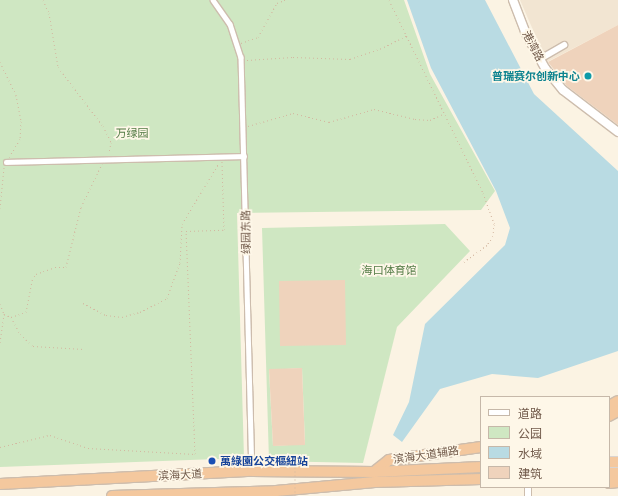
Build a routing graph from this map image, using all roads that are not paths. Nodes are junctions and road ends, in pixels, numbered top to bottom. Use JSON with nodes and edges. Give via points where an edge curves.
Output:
{"nodes":[{"id":1,"x":213,"y":0,"type":"edge"},
{"id":2,"x":513,"y":0,"type":"edge"},
{"id":3,"x":564,"y":45,"type":"dead end"},
{"id":4,"x":540,"y":58,"type":"junction"},
{"id":5,"x":618,"y":132,"type":"edge"},
{"id":6,"x":244,"y":156,"type":"junction"},
{"id":7,"x":6,"y":162,"type":"road end"},
{"id":8,"x":480,"y":447,"type":"edge"},
{"id":9,"x":480,"y":453,"type":"edge"},
{"id":10,"x":480,"y":467,"type":"edge"},
{"id":11,"x":252,"y":471,"type":"junction"},
{"id":12,"x":374,"y":472,"type":"junction"},
{"id":13,"x":480,"y":479,"type":"edge"},
{"id":14,"x":0,"y":484,"type":"edge"},
{"id":15,"x":112,"y":496,"type":"edge"}],
"edges":[{"from":1,"to":6,"type":"street","name":"绿园东路","via":[[230,24],[241,60]]},
{"from":2,"to":4,"type":"street","name":"港湾路"},
{"from":3,"to":4,"type":"street"},
{"from":4,"to":5,"type":"street","name":"港湾路","via":[[564,90]]},
{"from":6,"to":7,"type":"street"},
{"from":6,"to":11,"type":"street","name":"绿园东路"},
{"from":8,"to":12,"type":"highway","name":"滨海大道辅路","via":[[388,460]]},
{"from":9,"to":12,"type":"highway","via":[[393,464]]},
{"from":10,"to":12,"type":"highway","name":"滨海大道"},
{"from":11,"to":12,"type":"highway","name":"滨海大道"},
{"from":11,"to":14,"type":"highway","name":"滨海大道"},
{"from":13,"to":15,"type":"highway","name":"滨海大道","via":[[375,482],[276,491]]}]}
